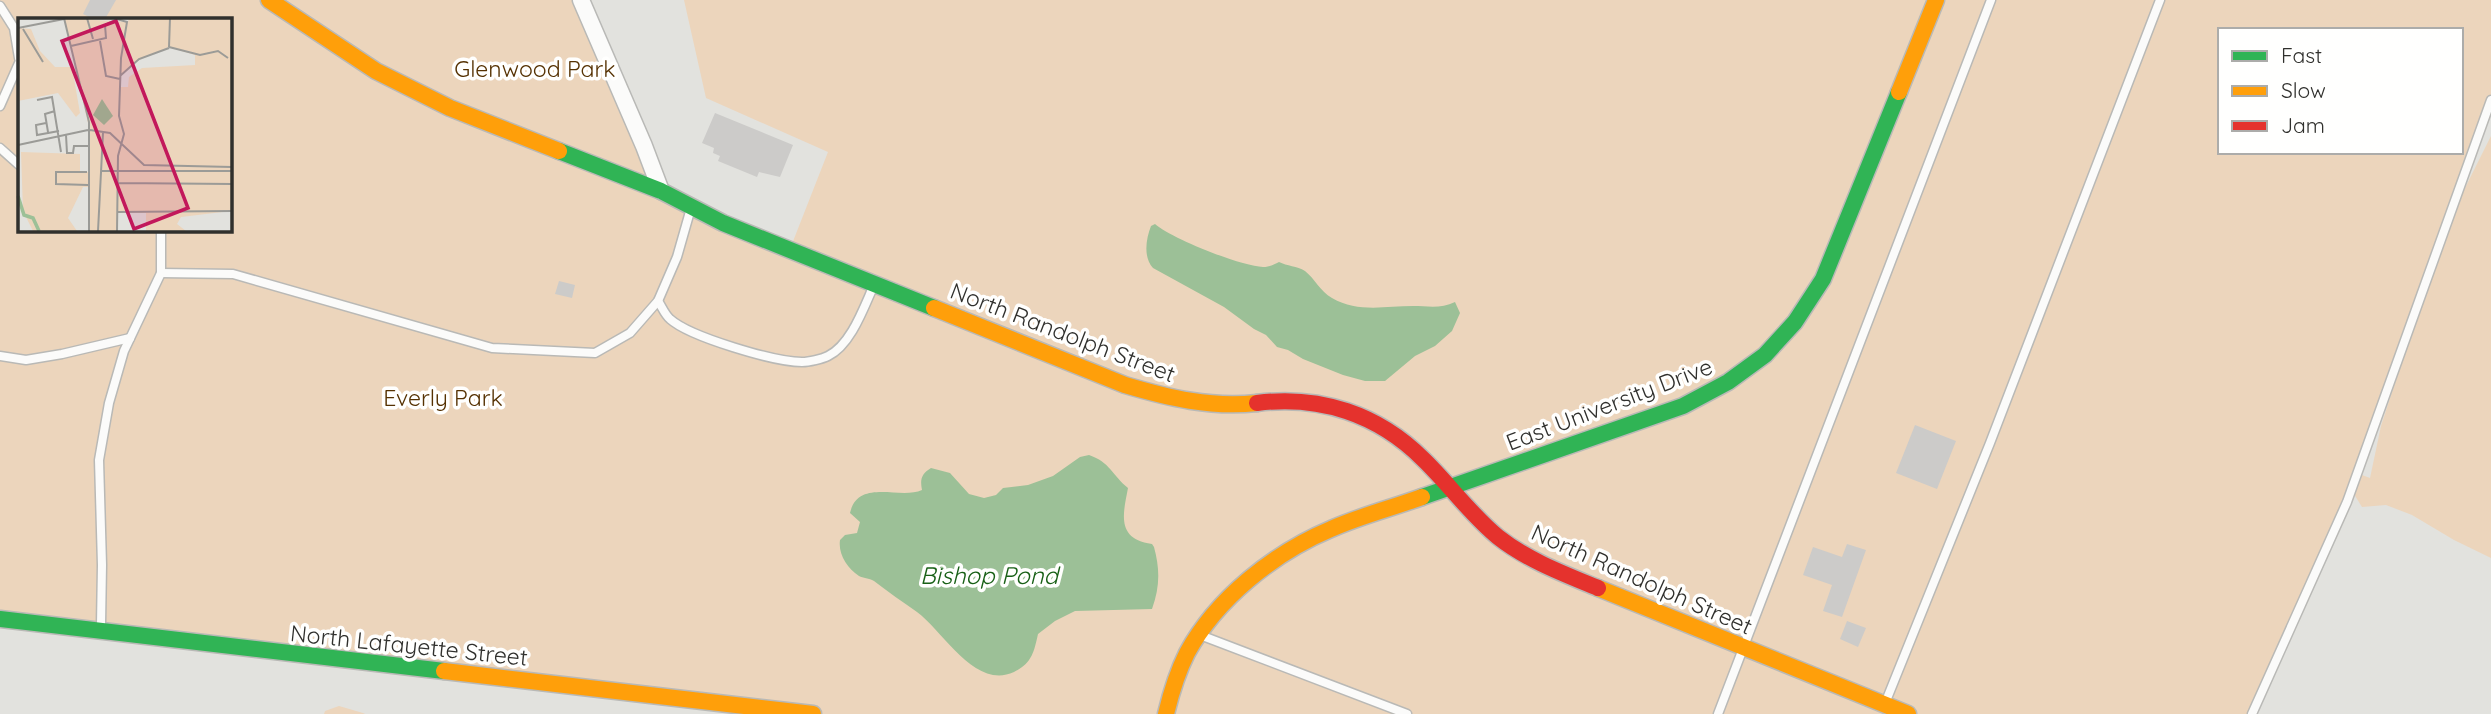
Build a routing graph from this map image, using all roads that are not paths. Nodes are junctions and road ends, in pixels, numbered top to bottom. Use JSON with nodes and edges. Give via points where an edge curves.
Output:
{"nodes":[{"id":1,"x":270,"y":0,"type":"edge"},
{"id":2,"x":580,"y":0,"type":"edge"},
{"id":3,"x":1936,"y":0,"type":"edge"},
{"id":4,"x":1991,"y":0,"type":"edge"},
{"id":5,"x":2160,"y":0,"type":"edge"},
{"id":6,"x":0,"y":6,"type":"edge"},
{"id":7,"x":18,"y":54,"type":"edge"},
{"id":8,"x":18,"y":62,"type":"edge"},
{"id":9,"x":2491,"y":100,"type":"edge"},
{"id":10,"x":0,"y":106,"type":"edge"},
{"id":11,"x":0,"y":148,"type":"edge"},
{"id":12,"x":18,"y":164,"type":"edge"},
{"id":13,"x":661,"y":191,"type":"junction"},
{"id":14,"x":691,"y":208,"type":"junction"},
{"id":15,"x":161,"y":231,"type":"edge"},
{"id":16,"x":161,"y":273,"type":"junction"},
{"id":17,"x":874,"y":284,"type":"junction"},
{"id":18,"x":658,"y":302,"type":"junction"},
{"id":19,"x":130,"y":338,"type":"junction"},
{"id":20,"x":0,"y":356,"type":"edge"},
{"id":21,"x":1451,"y":486,"type":"junction"},
{"id":22,"x":0,"y":619,"type":"edge"},
{"id":23,"x":101,"y":631,"type":"junction"},
{"id":24,"x":1199,"y":634,"type":"junction"},
{"id":25,"x":1742,"y":649,"type":"junction"},
{"id":26,"x":1884,"y":705,"type":"junction"},
{"id":27,"x":813,"y":714,"type":"edge"},
{"id":28,"x":1166,"y":714,"type":"edge"},
{"id":29,"x":1407,"y":714,"type":"edge"},
{"id":30,"x":1718,"y":714,"type":"edge"},
{"id":31,"x":1908,"y":714,"type":"edge"},
{"id":32,"x":2252,"y":714,"type":"edge"}],
"edges":[{"from":1,"to":13,"type":"main road","name":"North Randolph Street","via":[[376,71],[450,108]]},
{"from":2,"to":13,"type":"street"},
{"from":3,"to":21,"type":"main road","name":"East University Drive","via":[[1823,279],[1799,318],[1768,352],[1733,382],[1683,406]]},
{"from":4,"to":25,"type":"lane"},
{"from":5,"to":26,"type":"lane"},
{"from":6,"to":7,"type":"lane","via":[[14,28]]},
{"from":8,"to":10,"type":"lane"},
{"from":9,"to":32,"type":"lane","via":[[2347,502]]},
{"from":11,"to":12,"type":"lane"},
{"from":13,"to":14,"type":"main road","name":"North Randolph Street"},
{"from":14,"to":17,"type":"main road","name":"North Randolph Street"},
{"from":14,"to":18,"type":"lane"},
{"from":15,"to":16,"type":"lane"},
{"from":16,"to":18,"type":"lane","via":[[233,274],[492,348],[595,353],[630,333]]},
{"from":16,"to":19,"type":"lane"},
{"from":17,"to":18,"type":"lane","via":[[848,338],[829,356],[802,362],[705,337],[670,319]]},
{"from":17,"to":21,"type":"main road","name":"North Randolph Street","via":[[1164,397],[1227,405],[1286,401],[1353,412],[1404,439]]},
{"from":19,"to":20,"type":"lane","via":[[26,360]]},
{"from":19,"to":23,"type":"lane","via":[[109,403],[99,460]]},
{"from":21,"to":24,"type":"main road","name":"East University Drive","via":[[1331,529],[1291,549],[1237,590]]},
{"from":21,"to":25,"type":"main road","name":"North Randolph Street","via":[[1481,521],[1521,552]]},
{"from":22,"to":23,"type":"main road","name":"North Lafayette Street"},
{"from":23,"to":27,"type":"main road","name":"North Lafayette Street"},
{"from":24,"to":28,"type":"main road","name":"East University Drive","via":[[1180,667]]},
{"from":24,"to":29,"type":"lane"},
{"from":25,"to":26,"type":"main road","name":"North Randolph Street"},
{"from":25,"to":30,"type":"lane"},
{"from":26,"to":31,"type":"main road","name":"North Randolph Street"}]}
